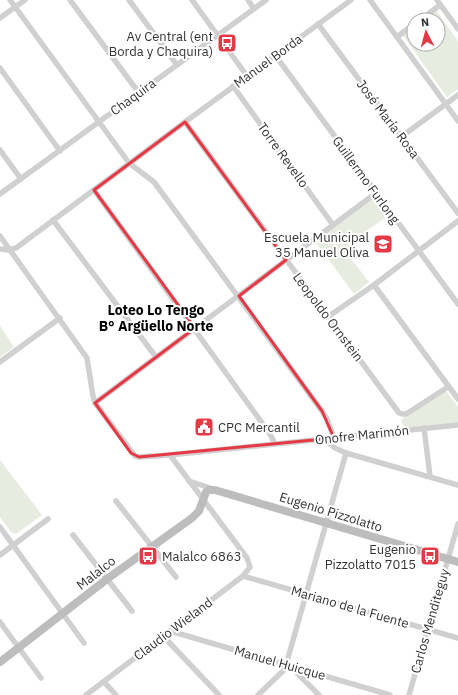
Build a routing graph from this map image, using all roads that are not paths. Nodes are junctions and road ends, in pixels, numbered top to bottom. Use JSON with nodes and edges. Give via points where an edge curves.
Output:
{"nodes":[{"id":1,"x":10,"y":0,"type":"edge"},
{"id":2,"x":24,"y":0,"type":"edge"},
{"id":3,"x":70,"y":0,"type":"edge"},
{"id":4,"x":129,"y":0,"type":"edge"},
{"id":5,"x":192,"y":0,"type":"edge"},
{"id":6,"x":248,"y":0,"type":"edge"},
{"id":7,"x":266,"y":0,"type":"edge"},
{"id":8,"x":351,"y":0,"type":"edge"},
{"id":9,"x":370,"y":0,"type":"edge"},
{"id":10,"x":437,"y":0,"type":"edge"},
{"id":11,"x":440,"y":5,"type":"junction"},
{"id":12,"x":15,"y":7,"type":"junction"},
{"id":13,"x":254,"y":9,"type":"junction"},
{"id":14,"x":431,"y":12,"type":"edge"},
{"id":15,"x":0,"y":18,"type":"edge"},
{"id":16,"x":318,"y":24,"type":"junction"},
{"id":17,"x":458,"y":29,"type":"edge"},
{"id":18,"x":406,"y":30,"type":"edge"},
{"id":19,"x":218,"y":36,"type":"junction"},
{"id":20,"x":397,"y":37,"type":"junction"},
{"id":21,"x":275,"y":55,"type":"junction"},
{"id":22,"x":177,"y":64,"type":"junction"},
{"id":23,"x":0,"y":68,"type":"edge"},
{"id":24,"x":246,"y":76,"type":"junction"},
{"id":25,"x":233,"y":86,"type":"junction"},
{"id":26,"x":139,"y":93,"type":"junction"},
{"id":27,"x":458,"y":95,"type":"edge"},
{"id":28,"x":446,"y":104,"type":"junction"},
{"id":29,"x":458,"y":120,"type":"edge"},
{"id":30,"x":100,"y":122,"type":"junction"},
{"id":31,"x":184,"y":122,"type":"junction"},
{"id":32,"x":401,"y":137,"type":"junction"},
{"id":33,"x":0,"y":150,"type":"edge"},
{"id":34,"x":60,"y":151,"type":"junction"},
{"id":35,"x":130,"y":163,"type":"junction"},
{"id":36,"x":21,"y":179,"type":"junction"},
{"id":37,"x":94,"y":190,"type":"junction"},
{"id":38,"x":376,"y":193,"type":"junction"},
{"id":39,"x":0,"y":194,"type":"edge"},
{"id":40,"x":458,"y":213,"type":"edge"},
{"id":41,"x":53,"y":220,"type":"junction"},
{"id":42,"x":458,"y":221,"type":"edge"},
{"id":43,"x":333,"y":225,"type":"junction"},
{"id":44,"x":0,"y":236,"type":"edge"},
{"id":45,"x":0,"y":249,"type":"edge"},
{"id":46,"x":9,"y":250,"type":"junction"},
{"id":47,"x":418,"y":250,"type":"junction"},
{"id":48,"x":286,"y":260,"type":"junction"},
{"id":49,"x":374,"y":285,"type":"junction"},
{"id":50,"x":239,"y":296,"type":"junction"},
{"id":51,"x":458,"y":304,"type":"edge"},
{"id":52,"x":329,"y":316,"type":"junction"},
{"id":53,"x":60,"y":318,"type":"junction"},
{"id":54,"x":195,"y":328,"type":"junction"},
{"id":55,"x":156,"y":357,"type":"junction"},
{"id":56,"x":0,"y":362,"type":"edge"},
{"id":57,"x":448,"y":387,"type":"junction"},
{"id":58,"x":458,"y":400,"type":"edge"},
{"id":59,"x":96,"y":403,"type":"junction"},
{"id":60,"x":458,"y":425,"type":"edge"},
{"id":61,"x":424,"y":428,"type":"junction"},
{"id":62,"x":334,"y":438,"type":"junction"},
{"id":63,"x":324,"y":439,"type":"junction"},
{"id":64,"x":275,"y":444,"type":"junction"},
{"id":65,"x":346,"y":453,"type":"junction"},
{"id":66,"x":170,"y":455,"type":"junction"},
{"id":67,"x":430,"y":476,"type":"junction"},
{"id":68,"x":189,"y":481,"type":"junction"},
{"id":69,"x":458,"y":485,"type":"edge"},
{"id":70,"x":215,"y":490,"type":"junction"},
{"id":71,"x":116,"y":500,"type":"dead end"},
{"id":72,"x":204,"y":500,"type":"junction"},
{"id":73,"x":48,"y":519,"type":"dead end"},
{"id":74,"x":326,"y":524,"type":"junction"},
{"id":75,"x":458,"y":524,"type":"edge"},
{"id":76,"x":0,"y":527,"type":"edge"},
{"id":77,"x":74,"y":535,"type":"dead end"},
{"id":78,"x":13,"y":545,"type":"junction"},
{"id":79,"x":151,"y":546,"type":"junction"},
{"id":80,"x":0,"y":555,"type":"edge"},
{"id":81,"x":448,"y":559,"type":"junction"},
{"id":82,"x":458,"y":562,"type":"edge"},
{"id":83,"x":242,"y":576,"type":"junction"},
{"id":84,"x":176,"y":577,"type":"dead end"},
{"id":85,"x":107,"y":579,"type":"junction"},
{"id":86,"x":307,"y":595,"type":"junction"},
{"id":87,"x":132,"y":611,"type":"dead end"},
{"id":88,"x":63,"y":614,"type":"junction"},
{"id":89,"x":0,"y":622,"type":"edge"},
{"id":90,"x":427,"y":629,"type":"junction"},
{"id":91,"x":170,"y":631,"type":"junction"},
{"id":92,"x":163,"y":636,"type":"junction"},
{"id":93,"x":458,"y":638,"type":"edge"},
{"id":94,"x":84,"y":643,"type":"dead end"},
{"id":95,"x":19,"y":648,"type":"junction"},
{"id":96,"x":0,"y":662,"type":"edge"},
{"id":97,"x":286,"y":665,"type":"junction"},
{"id":98,"x":294,"y":667,"type":"junction"},
{"id":99,"x":41,"y":678,"type":"dead end"},
{"id":100,"x":104,"y":682,"type":"junction"},
{"id":101,"x":86,"y":695,"type":"edge"},
{"id":102,"x":116,"y":695,"type":"edge"},
{"id":103,"x":219,"y":695,"type":"edge"},
{"id":104,"x":258,"y":695,"type":"edge"},
{"id":105,"x":319,"y":695,"type":"edge"},
{"id":106,"x":390,"y":695,"type":"edge"},
{"id":107,"x":409,"y":695,"type":"edge"}],
"edges":[{"from":1,"to":12,"type":"street"},
{"from":2,"to":12,"type":"street"},
{"from":3,"to":26,"type":"street"},
{"from":4,"to":22,"type":"street"},
{"from":5,"to":19,"type":"street"},
{"from":6,"to":13,"type":"street"},
{"from":7,"to":13,"type":"street","name":"Chaquira"},
{"from":8,"to":16,"type":"street","name":"Manuel Borda"},
{"from":9,"to":20,"type":"street"},
{"from":10,"to":11,"type":"street"},
{"from":11,"to":14,"type":"street"},
{"from":11,"to":17,"type":"street"},
{"from":12,"to":15,"type":"street"},
{"from":12,"to":30,"type":"street"},
{"from":13,"to":19,"type":"street","name":"Chaquira"},
{"from":16,"to":21,"type":"street","name":"Manuel Borda"},
{"from":16,"to":32,"type":"street","name":"José María Rosa"},
{"from":18,"to":20,"type":"street"},
{"from":19,"to":22,"type":"street","name":"Chaquira"},
{"from":19,"to":24,"type":"street"},
{"from":20,"to":28,"type":"street"},
{"from":21,"to":24,"type":"street","name":"Manuel Borda"},
{"from":21,"to":38,"type":"street","name":"Guillermo Furlong"},
{"from":22,"to":26,"type":"street","name":"Chaquira"},
{"from":23,"to":34,"type":"street"},
{"from":24,"to":25,"type":"street","name":"Manuel Borda"},
{"from":25,"to":31,"type":"street","name":"Manuel Borda"},
{"from":25,"to":43,"type":"street","name":"Torre Revello"},
{"from":26,"to":30,"type":"street","name":"Chaquira"},
{"from":27,"to":28,"type":"street"},
{"from":28,"to":29,"type":"street"},
{"from":28,"to":32,"type":"street"},
{"from":30,"to":34,"type":"street","name":"Chaquira"},
{"from":30,"to":35,"type":"street"},
{"from":31,"to":35,"type":"street","name":"Manuel Borda"},
{"from":31,"to":48,"type":"street","name":"Leopoldo Ornstein"},
{"from":32,"to":40,"type":"street","name":"José María Rosa"},
{"from":33,"to":36,"type":"street"},
{"from":34,"to":36,"type":"street","name":"Chaquira"},
{"from":35,"to":37,"type":"street"},
{"from":35,"to":50,"type":"street","via":[[154,182]]},
{"from":36,"to":39,"type":"street","name":"Chaquira"},
{"from":37,"to":41,"type":"street"},
{"from":37,"to":54,"type":"street"},
{"from":38,"to":43,"type":"street"},
{"from":38,"to":47,"type":"street","name":"Guillermo Furlong"},
{"from":41,"to":46,"type":"street","via":[[16,248]]},
{"from":41,"to":55,"type":"street"},
{"from":42,"to":47,"type":"street"},
{"from":43,"to":48,"type":"street"},
{"from":44,"to":46,"type":"street"},
{"from":45,"to":46,"type":"street"},
{"from":46,"to":53,"type":"street"},
{"from":47,"to":49,"type":"street"},
{"from":47,"to":51,"type":"street","name":"Guillermo Furlong"},
{"from":48,"to":50,"type":"street"},
{"from":48,"to":52,"type":"street","name":"Leopoldo Ornstein"},
{"from":49,"to":52,"type":"street"},
{"from":49,"to":57,"type":"street"},
{"from":50,"to":54,"type":"street"},
{"from":50,"to":62,"type":"street","via":[[322,411]]},
{"from":52,"to":57,"type":"street","name":"Leopoldo Ornstein","via":[[399,413],[406,414]]},
{"from":53,"to":56,"type":"street"},
{"from":53,"to":59,"type":"street","via":[[87,358]]},
{"from":54,"to":55,"type":"street"},
{"from":54,"to":64,"type":"street"},
{"from":55,"to":59,"type":"street"},
{"from":57,"to":58,"type":"street"},
{"from":59,"to":66,"type":"street","name":"Onofre Marimón","via":[[135,456]]},
{"from":60,"to":61,"type":"street","name":"Onofre Marimón"},
{"from":61,"to":62,"type":"street","name":"Onofre Marimón"},
{"from":61,"to":67,"type":"street"},
{"from":62,"to":63,"type":"street","name":"Onofre Marimón"},
{"from":63,"to":64,"type":"street","name":"Onofre Marimón"},
{"from":63,"to":65,"type":"street"},
{"from":64,"to":66,"type":"street","name":"Onofre Marimón"},
{"from":65,"to":67,"type":"street"},
{"from":65,"to":74,"type":"street"},
{"from":66,"to":68,"type":"street"},
{"from":67,"to":69,"type":"street"},
{"from":68,"to":70,"type":"street"},
{"from":68,"to":72,"type":"street"},
{"from":70,"to":72,"type":"main road","via":[[206,492]]},
{"from":70,"to":74,"type":"main road","name":"Eugenio Pizzolatto"},
{"from":71,"to":79,"type":"street"},
{"from":72,"to":79,"type":"main road","name":"Malalco","via":[[192,518]]},
{"from":72,"to":83,"type":"street","via":[[247,558],[250,567]]},
{"from":73,"to":78,"type":"street"},
{"from":74,"to":81,"type":"main road","name":"Eugenio Pizzolatto"},
{"from":74,"to":86,"type":"street"},
{"from":75,"to":81,"type":"street","name":"Carlos Menditeguy"},
{"from":76,"to":78,"type":"street"},
{"from":77,"to":85,"type":"street"},
{"from":78,"to":80,"type":"street"},
{"from":78,"to":88,"type":"street"},
{"from":79,"to":84,"type":"street"},
{"from":79,"to":85,"type":"main road","name":"Malalco"},
{"from":81,"to":82,"type":"main road","name":"Eugenio Pizzolatto"},
{"from":81,"to":90,"type":"street","name":"Carlos Menditeguy"},
{"from":83,"to":86,"type":"street","name":"Mariano de la Fuente"},
{"from":83,"to":91,"type":"street","name":"Claudio Wieland"},
{"from":85,"to":87,"type":"street"},
{"from":85,"to":88,"type":"main road","name":"Malalco"},
{"from":86,"to":90,"type":"street","name":"Mariano de la Fuente"},
{"from":86,"to":97,"type":"street"},
{"from":88,"to":94,"type":"street"},
{"from":88,"to":95,"type":"main road","name":"Malalco"},
{"from":89,"to":95,"type":"street"},
{"from":90,"to":93,"type":"street","name":"Mariano de la Fuente"},
{"from":90,"to":107,"type":"street","name":"Carlos Menditeguy"},
{"from":91,"to":92,"type":"street","name":"Claudio Wieland"},
{"from":91,"to":97,"type":"street","name":"Manuel Huicque"},
{"from":92,"to":100,"type":"street","name":"Claudio Wieland"},
{"from":92,"to":103,"type":"street"},
{"from":95,"to":96,"type":"main road","name":"Malalco"},
{"from":95,"to":99,"type":"street"},
{"from":97,"to":98,"type":"street","name":"Manuel Huicque"},
{"from":97,"to":104,"type":"street"},
{"from":98,"to":105,"type":"street"},
{"from":98,"to":106,"type":"street","name":"Manuel Huicque"},
{"from":100,"to":101,"type":"street","name":"Claudio Wieland"},
{"from":100,"to":102,"type":"street"}]}
